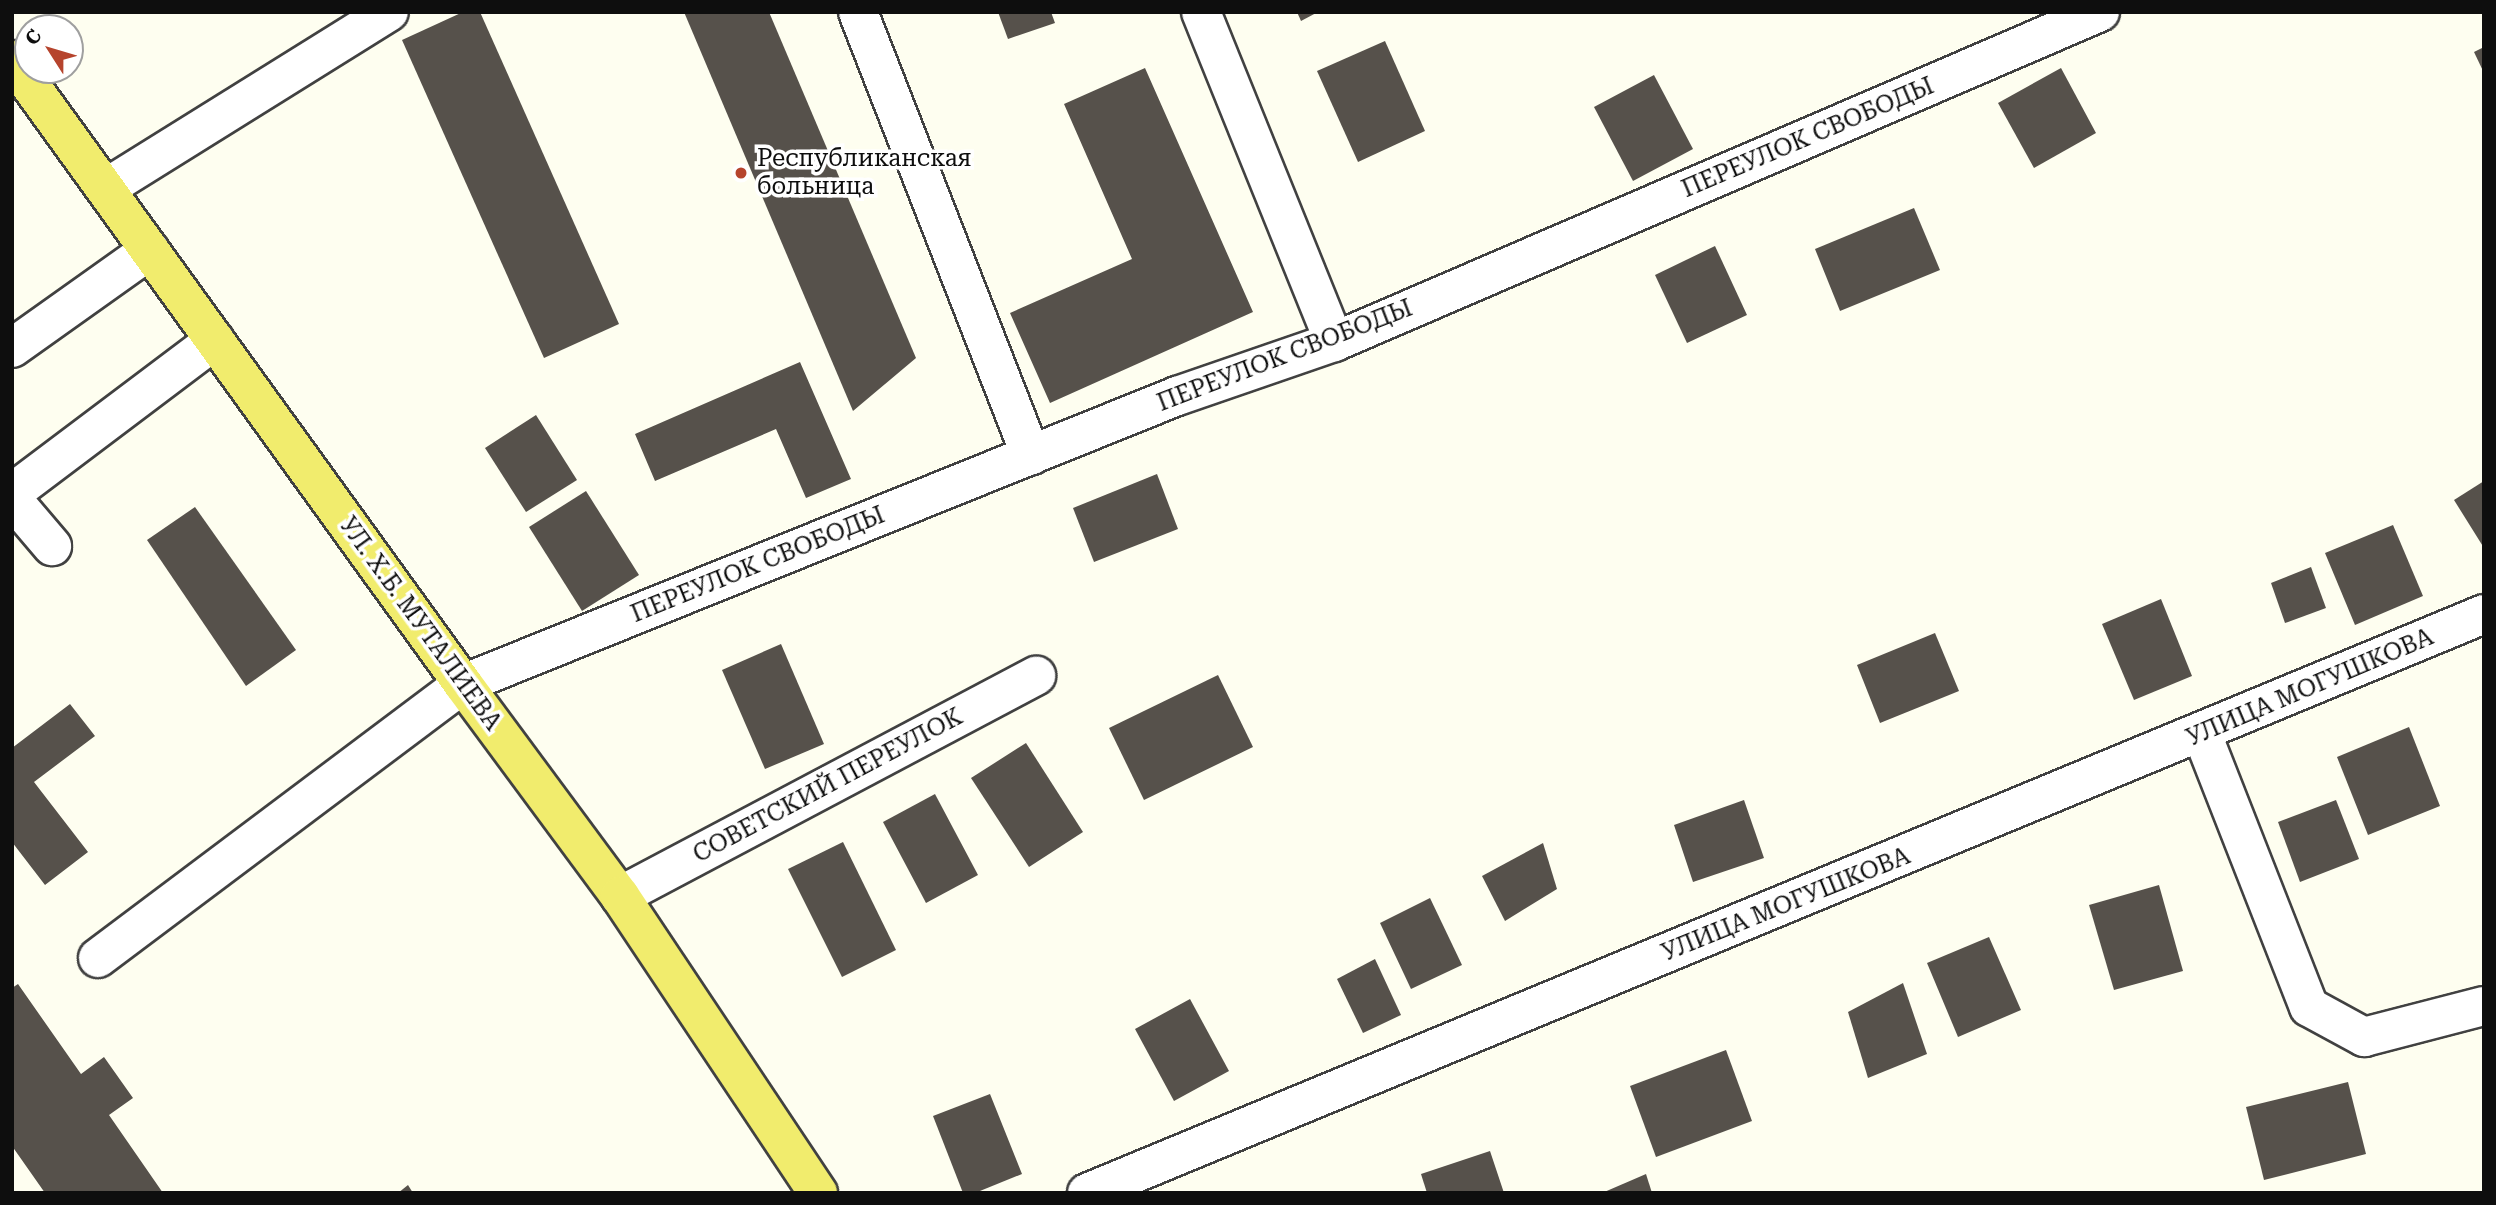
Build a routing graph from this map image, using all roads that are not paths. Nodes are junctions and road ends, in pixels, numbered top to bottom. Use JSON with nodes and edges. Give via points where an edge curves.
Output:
{"nodes":[{"id":1,"x":390,"y":12,"type":"edge"},
{"id":2,"x":858,"y":12,"type":"edge"},
{"id":3,"x":1200,"y":12,"type":"edge"},
{"id":4,"x":2101,"y":12,"type":"edge"},
{"id":5,"x":12,"y":60,"type":"edge"},
{"id":6,"x":106,"y":188,"type":"junction"},
{"id":7,"x":150,"y":250,"type":"junction"},
{"id":8,"x":215,"y":340,"type":"junction"},
{"id":9,"x":1334,"y":342,"type":"junction"},
{"id":10,"x":12,"y":348,"type":"edge"},
{"id":11,"x":1031,"y":455,"type":"junction"},
{"id":12,"x":12,"y":493,"type":"edge"},
{"id":13,"x":12,"y":499,"type":"edge"},
{"id":14,"x":52,"y":546,"type":"dead end"},
{"id":15,"x":2484,"y":614,"type":"edge"},
{"id":16,"x":1036,"y":676,"type":"dead end"},
{"id":17,"x":463,"y":684,"type":"junction"},
{"id":18,"x":2202,"y":734,"type":"junction"},
{"id":19,"x":620,"y":895,"type":"junction"},
{"id":20,"x":98,"y":958,"type":"dead end"},
{"id":21,"x":2484,"y":1006,"type":"edge"},
{"id":22,"x":818,"y":1193,"type":"edge"},
{"id":23,"x":1087,"y":1193,"type":"edge"}],
"edges":[{"from":1,"to":6,"type":"street"},
{"from":2,"to":11,"type":"street"},
{"from":3,"to":9,"type":"street"},
{"from":4,"to":9,"type":"street","name":"ПЕРЕУЛОК СВОБОДЫ"},
{"from":5,"to":6,"type":"main road","name":"УЛ. Х.Б. МУТАЛИЕВА"},
{"from":6,"to":7,"type":"main road","name":"УЛ. Х.Б. МУТАЛИЕВА"},
{"from":7,"to":8,"type":"main road","name":"УЛ. Х.Б. МУТАЛИЕВА"},
{"from":7,"to":10,"type":"street"},
{"from":8,"to":12,"type":"street"},
{"from":8,"to":17,"type":"main road","name":"УЛ. Х.Б. МУТАЛИЕВА"},
{"from":9,"to":11,"type":"street","name":"ПЕРЕУЛОК СВОБОДЫ","via":[[1177,396]]},
{"from":11,"to":17,"type":"street","name":"ПЕРЕУЛОК СВОБОДЫ"},
{"from":13,"to":14,"type":"street"},
{"from":15,"to":18,"type":"street","name":"УЛИЦА МОГУШКОВА"},
{"from":16,"to":19,"type":"street","name":"СОВЕТСКИЙ ПЕРЕУЛОК"},
{"from":17,"to":19,"type":"main road","name":"УЛ. Х.Б. МУТАЛИЕВА"},
{"from":17,"to":20,"type":"street","name":"ПЕРЕУЛОК СВОБОДЫ"},
{"from":18,"to":21,"type":"street","via":[[2309,1007],[2364,1037]]},
{"from":18,"to":23,"type":"street","name":"УЛИЦА МОГУШКОВА"},
{"from":19,"to":22,"type":"main road","name":"УЛ. Х.Б. МУТАЛИЕВА"}]}
